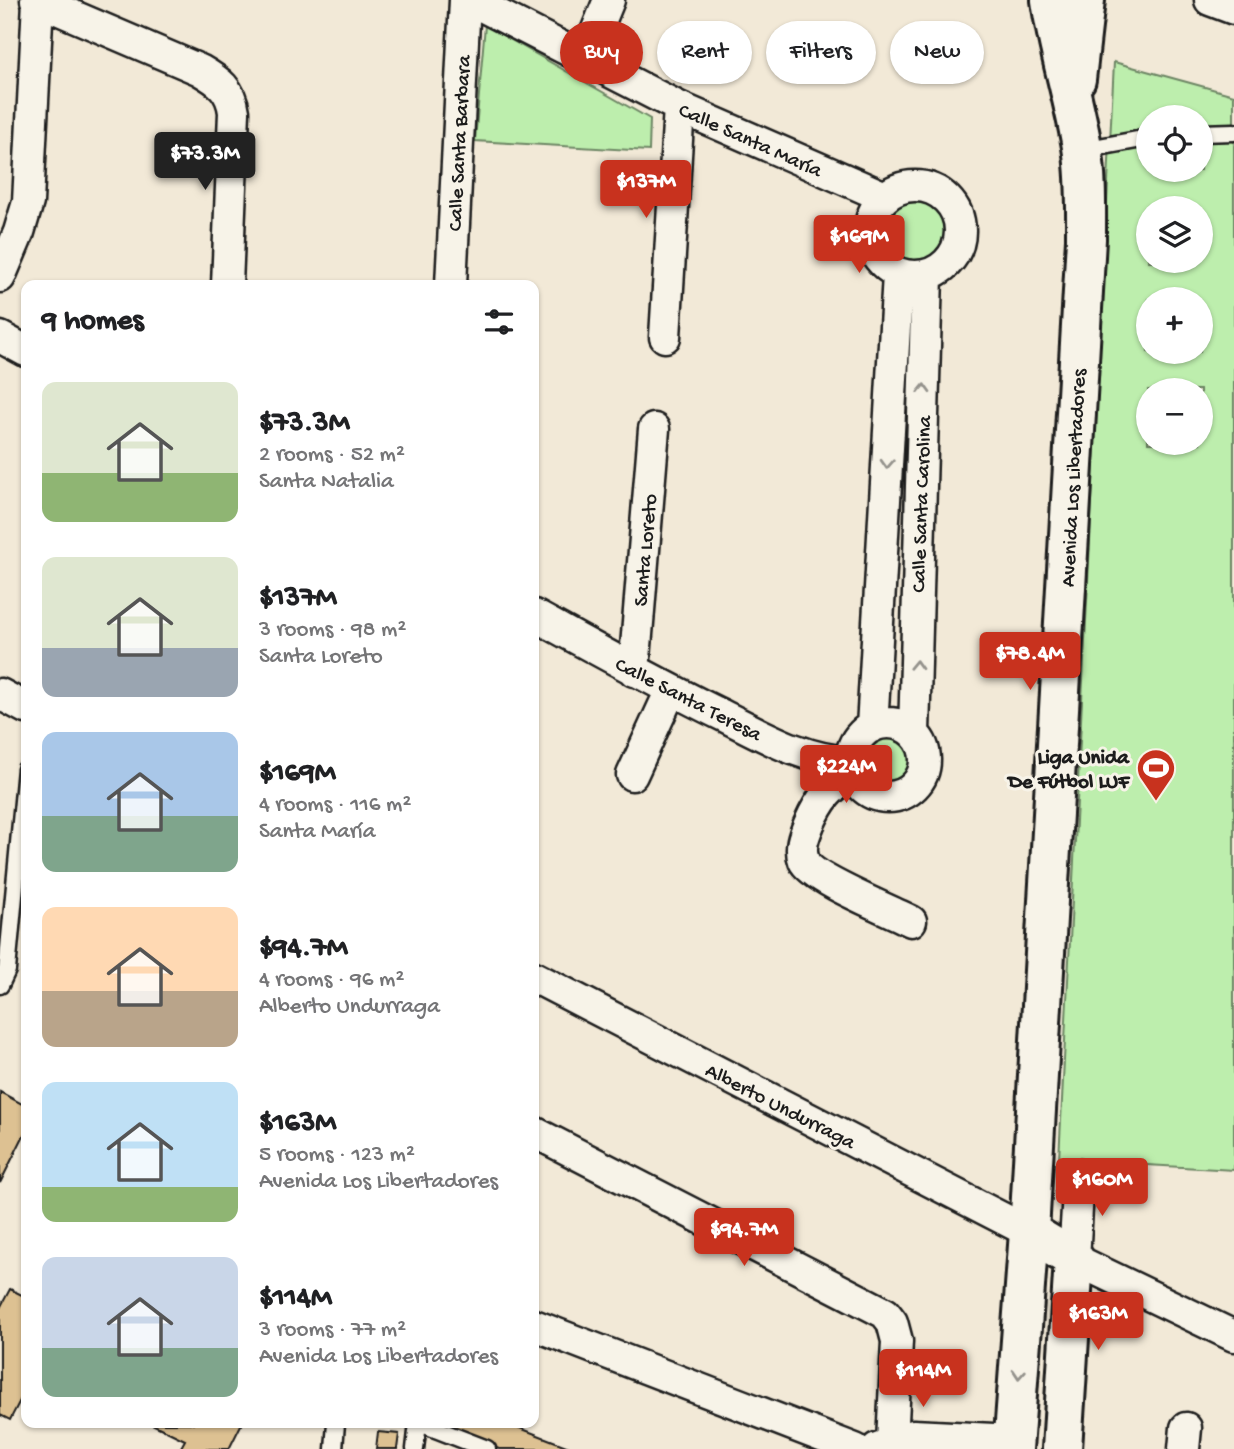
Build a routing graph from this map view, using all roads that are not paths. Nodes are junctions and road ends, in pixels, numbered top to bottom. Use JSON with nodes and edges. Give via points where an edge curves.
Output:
{"nodes":[{"id":1,"x":468,"y":0,"type":"edge"},
{"id":2,"x":610,"y":0,"type":"edge"},
{"id":3,"x":1051,"y":0,"type":"edge"},
{"id":4,"x":1085,"y":0,"type":"edge"},
{"id":5,"x":1210,"y":0,"type":"edge"},
{"id":6,"x":37,"y":1,"type":"edge"},
{"id":7,"x":1234,"y":9,"type":"edge"},
{"id":8,"x":601,"y":21,"type":"edge"},
{"id":9,"x":560,"y":47,"type":"edge"},
{"id":10,"x":633,"y":84,"type":"edge"},
{"id":11,"x":1073,"y":102,"type":"junction"},
{"id":12,"x":679,"y":107,"type":"junction"},
{"id":13,"x":1234,"y":132,"type":"edge"},
{"id":14,"x":1213,"y":133,"type":"edge"},
{"id":15,"x":1136,"y":140,"type":"edge"},
{"id":16,"x":1082,"y":150,"type":"junction"},
{"id":17,"x":884,"y":197,"type":"junction"},
{"id":18,"x":913,"y":274,"type":"junction"},
{"id":19,"x":0,"y":277,"type":"edge"},
{"id":20,"x":227,"y":280,"type":"edge"},
{"id":21,"x":451,"y":280,"type":"edge"},
{"id":22,"x":664,"y":337,"type":"dead end"},
{"id":23,"x":0,"y":338,"type":"edge"},
{"id":24,"x":21,"y":348,"type":"edge"},
{"id":25,"x":654,"y":429,"type":"dead end"},
{"id":26,"x":539,"y":618,"type":"edge"},
{"id":27,"x":634,"y":671,"type":"junction"},
{"id":28,"x":671,"y":690,"type":"junction"},
{"id":29,"x":0,"y":694,"type":"edge"},
{"id":30,"x":21,"y":705,"type":"edge"},
{"id":31,"x":872,"y":727,"type":"junction"},
{"id":32,"x":914,"y":733,"type":"junction"},
{"id":33,"x":852,"y":767,"type":"junction"},
{"id":34,"x":632,"y":775,"type":"dead end"},
{"id":35,"x":21,"y":822,"type":"edge"},
{"id":36,"x":911,"y":921,"type":"dead end"},
{"id":37,"x":539,"y":980,"type":"edge"},
{"id":38,"x":0,"y":985,"type":"edge"},
{"id":39,"x":539,"y":1135,"type":"edge"},
{"id":40,"x":1079,"y":1175,"type":"dead end"},
{"id":41,"x":1029,"y":1232,"type":"junction"},
{"id":42,"x":1074,"y":1259,"type":"junction"},
{"id":43,"x":1231,"y":1325,"type":"edge"},
{"id":44,"x":539,"y":1327,"type":"edge"},
{"id":45,"x":336,"y":1428,"type":"edge"},
{"id":46,"x":418,"y":1428,"type":"edge"},
{"id":47,"x":432,"y":1428,"type":"edge"},
{"id":48,"x":1014,"y":1445,"type":"edge"},
{"id":49,"x":1062,"y":1445,"type":"edge"},
{"id":50,"x":882,"y":1446,"type":"edge"},
{"id":51,"x":334,"y":1449,"type":"edge"},
{"id":52,"x":415,"y":1449,"type":"edge"},
{"id":53,"x":487,"y":1449,"type":"edge"},
{"id":54,"x":855,"y":1449,"type":"edge"}],
"edges":[{"from":1,"to":9,"type":"street","name":"Calle Santa María"},
{"from":1,"to":21,"type":"street","name":"Calle Santa Barbara"},
{"from":2,"to":8,"type":"street"},
{"from":3,"to":11,"type":"street","name":"Avenida Los Libertadores"},
{"from":4,"to":11,"type":"street","name":"Avenida Los Libertadores"},
{"from":5,"to":7,"type":"street"},
{"from":6,"to":19,"type":"street","via":[[28,202]]},
{"from":6,"to":20,"type":"street","via":[[200,70],[229,92],[234,112]]},
{"from":10,"to":12,"type":"street","name":"Calle Santa María"},
{"from":11,"to":16,"type":"street","name":"Avenida Los Libertadores"},
{"from":12,"to":17,"type":"street","name":"Calle Santa María"},
{"from":12,"to":22,"type":"street"},
{"from":13,"to":14,"type":"lane"},
{"from":15,"to":16,"type":"lane"},
{"from":16,"to":41,"type":"street","name":"Avenida Los Libertadores","via":[[1086,239]]},
{"from":17,"to":18,"type":"street","via":[[870,224],[875,254],[885,266]]},
{"from":17,"to":18,"type":"street","via":[[919,187],[939,194],[957,216],[958,245],[951,258],[941,269]]},
{"from":18,"to":31,"type":"street","name":"Calle Santa Carolina","one_way":true},
{"from":32,"to":18,"type":"street","name":"Calle Santa Carolina","one_way":true},
{"from":23,"to":24,"type":"street"},
{"from":25,"to":27,"type":"street","name":"Santa Loreto"},
{"from":26,"to":27,"type":"street","name":"Calle Santa Teresa"},
{"from":27,"to":28,"type":"street","name":"Calle Santa Teresa"},
{"from":28,"to":33,"type":"street","name":"Calle Santa Teresa","via":[[803,754]]},
{"from":28,"to":34,"type":"street"},
{"from":29,"to":30,"type":"street"},
{"from":31,"to":32,"type":"street","via":[[894,724]]},
{"from":31,"to":33,"type":"street","via":[[856,742]]},
{"from":32,"to":33,"type":"street","via":[[925,755],[925,767],[920,779],[901,795],[890,797],[866,790]]},
{"from":33,"to":36,"type":"street","via":[[822,798],[804,838],[804,860],[821,877]]},
{"from":35,"to":38,"type":"lane","via":[[7,970]]},
{"from":37,"to":41,"type":"street","name":"Alberto Undurraga"},
{"from":39,"to":50,"type":"street","via":[[885,1313],[897,1341]]},
{"from":40,"to":42,"type":"street"},
{"from":41,"to":42,"type":"street"},
{"from":41,"to":48,"type":"street","name":"Avenida Los Libertadores","one_way":true},
{"from":42,"to":43,"type":"street"},
{"from":42,"to":49,"type":"street"},
{"from":44,"to":54,"type":"street"},
{"from":45,"to":51,"type":"lane"},
{"from":46,"to":52,"type":"lane"},
{"from":47,"to":53,"type":"lane"},
{"from":48,"to":49,"type":"street","via":[[1022,1435],[1041,1431]]},
{"from":48,"to":50,"type":"street","via":[[925,1434]]}]}
